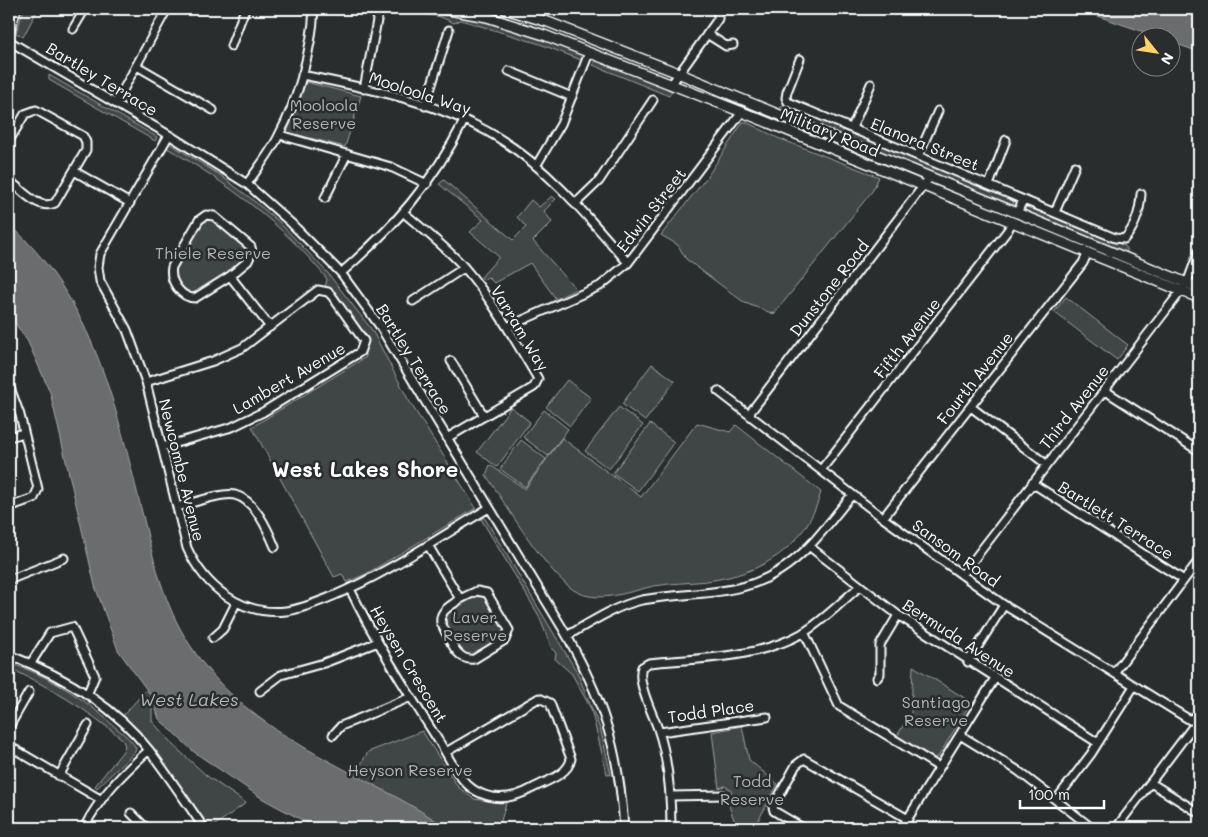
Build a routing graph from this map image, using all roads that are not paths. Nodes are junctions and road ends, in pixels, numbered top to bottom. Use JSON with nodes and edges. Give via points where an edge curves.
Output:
{"nodes":[{"id":1,"x":16,"y":9,"type":"edge"},
{"id":2,"x":85,"y":9,"type":"edge"},
{"id":3,"x":167,"y":9,"type":"edge"},
{"id":4,"x":245,"y":9,"type":"edge"},
{"id":5,"x":314,"y":9,"type":"edge"},
{"id":6,"x":444,"y":9,"type":"edge"},
{"id":7,"x":505,"y":9,"type":"edge"},
{"id":8,"x":718,"y":12,"type":"dead end"},
{"id":9,"x":488,"y":13,"type":"edge"},
{"id":10,"x":378,"y":15,"type":"dead end"},
{"id":11,"x":73,"y":29,"type":"dead end"},
{"id":12,"x":449,"y":30,"type":"dead end"},
{"id":13,"x":9,"y":32,"type":"edge"},
{"id":14,"x":707,"y":34,"type":"junction"},
{"id":15,"x":9,"y":41,"type":"edge"},
{"id":16,"x":734,"y":45,"type":"dead end"},
{"id":17,"x":231,"y":46,"type":"dead end"},
{"id":18,"x":589,"y":54,"type":"junction"},
{"id":19,"x":800,"y":59,"type":"dead end"},
{"id":20,"x":137,"y":66,"type":"junction"},
{"id":21,"x":509,"y":71,"type":"dead end"},
{"id":22,"x":678,"y":73,"type":"junction"},
{"id":23,"x":302,"y":75,"type":"junction"},
{"id":24,"x":871,"y":84,"type":"dead end"},
{"id":25,"x":670,"y":85,"type":"junction"},
{"id":26,"x":364,"y":89,"type":"junction"},
{"id":27,"x":572,"y":97,"type":"junction"},
{"id":28,"x":653,"y":100,"type":"dead end"},
{"id":29,"x":116,"y":103,"type":"junction"},
{"id":30,"x":425,"y":106,"type":"junction"},
{"id":31,"x":213,"y":110,"type":"dead end"},
{"id":32,"x":938,"y":111,"type":"dead end"},
{"id":33,"x":742,"y":112,"type":"junction"},
{"id":34,"x":816,"y":114,"type":"junction"},
{"id":35,"x":464,"y":121,"type":"junction"},
{"id":36,"x":811,"y":128,"type":"junction"},
{"id":37,"x":852,"y":128,"type":"junction"},
{"id":38,"x":169,"y":134,"type":"junction"},
{"id":39,"x":280,"y":135,"type":"junction"},
{"id":40,"x":1006,"y":140,"type":"dead end"},
{"id":41,"x":9,"y":142,"type":"edge"},
{"id":42,"x":347,"y":154,"type":"junction"},
{"id":43,"x":918,"y":156,"type":"junction"},
{"id":44,"x":536,"y":166,"type":"junction"},
{"id":45,"x":1075,"y":166,"type":"dead end"},
{"id":46,"x":74,"y":171,"type":"junction"},
{"id":47,"x":930,"y":177,"type":"junction"},
{"id":48,"x":9,"y":180,"type":"edge"},
{"id":49,"x":247,"y":184,"type":"junction"},
{"id":50,"x":427,"y":184,"type":"junction"},
{"id":51,"x":989,"y":185,"type":"junction"},
{"id":52,"x":924,"y":186,"type":"junction"},
{"id":53,"x":1141,"y":194,"type":"dead end"},
{"id":54,"x":325,"y":198,"type":"dead end"},
{"id":55,"x":1023,"y":200,"type":"junction"},
{"id":56,"x":130,"y":203,"type":"junction"},
{"id":57,"x":575,"y":204,"type":"junction"},
{"id":58,"x":1055,"y":212,"type":"junction"},
{"id":59,"x":404,"y":213,"type":"junction"},
{"id":60,"x":1017,"y":213,"type":"junction"},
{"id":61,"x":1012,"y":222,"type":"junction"},
{"id":62,"x":1199,"y":251,"type":"edge"},
{"id":63,"x":1087,"y":254,"type":"junction"},
{"id":64,"x":628,"y":263,"type":"junction"},
{"id":65,"x":464,"y":268,"type":"junction"},
{"id":66,"x":341,"y":273,"type":"junction"},
{"id":67,"x":230,"y":276,"type":"junction"},
{"id":68,"x":1186,"y":282,"type":"junction"},
{"id":69,"x":1199,"y":288,"type":"edge"},
{"id":70,"x":1181,"y":291,"type":"junction"},
{"id":71,"x":1199,"y":298,"type":"edge"},
{"id":72,"x":413,"y":301,"type":"dead end"},
{"id":73,"x":270,"y":327,"type":"junction"},
{"id":74,"x":507,"y":327,"type":"junction"},
{"id":75,"x":451,"y":361,"type":"dead end"},
{"id":76,"x":146,"y":382,"type":"junction"},
{"id":77,"x":9,"y":385,"type":"edge"},
{"id":78,"x":1104,"y":390,"type":"junction"},
{"id":79,"x":718,"y":391,"type":"dead end"},
{"id":80,"x":970,"y":407,"type":"junction"},
{"id":81,"x":749,"y":414,"type":"junction"},
{"id":82,"x":484,"y":416,"type":"junction"},
{"id":83,"x":24,"y":433,"type":"junction"},
{"id":84,"x":9,"y":437,"type":"edge"},
{"id":85,"x":447,"y":438,"type":"junction"},
{"id":86,"x":162,"y":447,"type":"junction"},
{"id":87,"x":1199,"y":450,"type":"edge"},
{"id":88,"x":1046,"y":464,"type":"junction"},
{"id":89,"x":821,"y":470,"type":"junction"},
{"id":90,"x":1032,"y":483,"type":"junction"},
{"id":91,"x":852,"y":495,"type":"junction"},
{"id":92,"x":9,"y":507,"type":"edge"},
{"id":93,"x":177,"y":507,"type":"junction"},
{"id":94,"x":489,"y":508,"type":"junction"},
{"id":95,"x":883,"y":518,"type":"junction"},
{"id":96,"x":428,"y":545,"type":"junction"},
{"id":97,"x":275,"y":547,"type":"dead end"},
{"id":98,"x":810,"y":547,"type":"junction"},
{"id":99,"x":64,"y":558,"type":"dead end"},
{"id":100,"x":1199,"y":560,"type":"edge"},
{"id":101,"x":962,"y":575,"type":"junction"},
{"id":102,"x":9,"y":580,"type":"edge"},
{"id":103,"x":1184,"y":580,"type":"junction"},
{"id":104,"x":859,"y":587,"type":"junction"},
{"id":105,"x":350,"y":589,"type":"junction"},
{"id":106,"x":460,"y":599,"type":"junction"},
{"id":107,"x":236,"y":603,"type":"junction"},
{"id":108,"x":1004,"y":605,"type":"junction"},
{"id":109,"x":898,"y":615,"type":"junction"},
{"id":110,"x":804,"y":632,"type":"junction"},
{"id":111,"x":567,"y":636,"type":"junction"},
{"id":112,"x":213,"y":638,"type":"dead end"},
{"id":113,"x":378,"y":642,"type":"junction"},
{"id":114,"x":9,"y":655,"type":"edge"},
{"id":115,"x":968,"y":662,"type":"junction"},
{"id":116,"x":31,"y":664,"type":"junction"},
{"id":117,"x":1114,"y":673,"type":"junction"},
{"id":118,"x":877,"y":678,"type":"dead end"},
{"id":119,"x":995,"y":678,"type":"junction"},
{"id":120,"x":1134,"y":686,"type":"junction"},
{"id":121,"x":260,"y":691,"type":"dead end"},
{"id":122,"x":29,"y":692,"type":"dead end"},
{"id":123,"x":87,"y":695,"type":"junction"},
{"id":124,"x":411,"y":697,"type":"junction"},
{"id":125,"x":767,"y":717,"type":"dead end"},
{"id":126,"x":1199,"y":718,"type":"edge"},
{"id":127,"x":1190,"y":720,"type":"junction"},
{"id":128,"x":88,"y":725,"type":"dead end"},
{"id":129,"x":9,"y":727,"type":"edge"},
{"id":130,"x":1195,"y":729,"type":"edge"},
{"id":131,"x":660,"y":732,"type":"junction"},
{"id":132,"x":333,"y":735,"type":"dead end"},
{"id":133,"x":960,"y":735,"type":"junction"},
{"id":134,"x":1098,"y":743,"type":"junction"},
{"id":135,"x":9,"y":746,"type":"edge"},
{"id":136,"x":149,"y":750,"type":"junction"},
{"id":137,"x":446,"y":752,"type":"junction"},
{"id":138,"x":939,"y":767,"type":"junction"},
{"id":139,"x":60,"y":776,"type":"junction"},
{"id":140,"x":1151,"y":783,"type":"junction"},
{"id":141,"x":724,"y":795,"type":"dead end"},
{"id":142,"x":671,"y":796,"type":"junction"},
{"id":143,"x":100,"y":799,"type":"junction"},
{"id":144,"x":1056,"y":800,"type":"junction"},
{"id":145,"x":131,"y":813,"type":"dead end"},
{"id":146,"x":1199,"y":813,"type":"edge"},
{"id":147,"x":908,"y":819,"type":"junction"},
{"id":148,"x":84,"y":828,"type":"edge"},
{"id":149,"x":146,"y":828,"type":"edge"},
{"id":150,"x":204,"y":828,"type":"edge"},
{"id":151,"x":624,"y":828,"type":"edge"},
{"id":152,"x":671,"y":828,"type":"edge"},
{"id":153,"x":803,"y":828,"type":"edge"},
{"id":154,"x":902,"y":828,"type":"edge"},
{"id":155,"x":1092,"y":828,"type":"edge"},
{"id":156,"x":1116,"y":828,"type":"edge"}],
"edges":[{"from":1,"to":13,"type":"main road"},
{"from":2,"to":11,"type":"street"},
{"from":3,"to":20,"type":"street"},
{"from":4,"to":17,"type":"street"},
{"from":5,"to":23,"type":"street"},
{"from":6,"to":9,"type":"main road","name":"Military Road"},
{"from":7,"to":22,"type":"main road","name":"Military Road","via":[[548,22]]},
{"from":8,"to":14,"type":"street","via":[[718,19]]},
{"from":9,"to":18,"type":"main road","name":"Military Road"},
{"from":10,"to":26,"type":"street"},
{"from":12,"to":30,"type":"street"},
{"from":14,"to":16,"type":"street","via":[[726,46]]},
{"from":14,"to":22,"type":"street"},
{"from":15,"to":29,"type":"street","name":"Bartley Terrace"},
{"from":18,"to":25,"type":"main road","name":"Military Road"},
{"from":18,"to":27,"type":"street"},
{"from":19,"to":34,"type":"street","name":"Elanora Street","via":[[786,98],[788,102]]},
{"from":20,"to":29,"type":"street"},
{"from":20,"to":31,"type":"street"},
{"from":21,"to":27,"type":"street"},
{"from":22,"to":25,"type":"street"},
{"from":22,"to":36,"type":"main road","name":"Military Road"},
{"from":23,"to":26,"type":"street","name":"Mooloola Way"},
{"from":23,"to":39,"type":"street"},
{"from":24,"to":37,"type":"street"},
{"from":25,"to":33,"type":"main road","name":"Military Road"},
{"from":26,"to":30,"type":"street","name":"Mooloola Way"},
{"from":27,"to":44,"type":"street","via":[[561,124]]},
{"from":28,"to":57,"type":"street","via":[[599,181]]},
{"from":29,"to":38,"type":"street","name":"Bartley Terrace"},
{"from":30,"to":35,"type":"street","name":"Mooloola Way"},
{"from":32,"to":43,"type":"street"},
{"from":33,"to":52,"type":"main road","name":"Military Road"},
{"from":33,"to":64,"type":"street","name":"Edwin Street"},
{"from":34,"to":36,"type":"street"},
{"from":34,"to":37,"type":"street","name":"Elanora Street"},
{"from":35,"to":44,"type":"street","name":"Mooloola Way","via":[[498,138]]},
{"from":35,"to":50,"type":"street"},
{"from":36,"to":47,"type":"main road","name":"Military Road"},
{"from":37,"to":43,"type":"street","name":"Elanora Street"},
{"from":38,"to":49,"type":"street","name":"Bartley Terrace"},
{"from":38,"to":56,"type":"street","name":"Newcombe Avenue"},
{"from":39,"to":42,"type":"street"},
{"from":39,"to":49,"type":"street"},
{"from":40,"to":51,"type":"street"},
{"from":41,"to":46,"type":"street","via":[[25,114],[36,110],[83,136],[86,150]]},
{"from":42,"to":50,"type":"street","via":[[391,167]]},
{"from":42,"to":54,"type":"street"},
{"from":43,"to":51,"type":"street","name":"Elanora Street"},
{"from":44,"to":57,"type":"street","name":"Mooloola Way"},
{"from":45,"to":58,"type":"street"},
{"from":46,"to":48,"type":"street","via":[[55,203],[49,206],[41,205]]},
{"from":46,"to":56,"type":"street"},
{"from":47,"to":52,"type":"street","name":"Dunstone Road"},
{"from":47,"to":60,"type":"main road","name":"Military Road"},
{"from":49,"to":66,"type":"street","name":"Bartley Terrace","via":[[291,222]]},
{"from":50,"to":59,"type":"street"},
{"from":51,"to":55,"type":"street","name":"Elanora Street"},
{"from":52,"to":61,"type":"main road","name":"Military Road"},
{"from":52,"to":81,"type":"street","name":"Dunstone Road"},
{"from":53,"to":58,"type":"street","name":"Elanora Street","via":[[1130,234],[1124,239]]},
{"from":55,"to":58,"type":"street","name":"Elanora Street"},
{"from":55,"to":60,"type":"street"},
{"from":56,"to":76,"type":"street","name":"Newcombe Avenue","via":[[100,254],[98,268],[100,281],[138,355]]},
{"from":57,"to":64,"type":"street","name":"Mooloola Way"},
{"from":59,"to":65,"type":"street","name":"Varram Way"},
{"from":59,"to":66,"type":"street"},
{"from":60,"to":68,"type":"main road","name":"Military Road"},
{"from":61,"to":63,"type":"main road","name":"Military Road"},
{"from":61,"to":89,"type":"street","name":"Fifth Avenue"},
{"from":62,"to":68,"type":"street","name":"Third Avenue"},
{"from":63,"to":70,"type":"main road","name":"Military Road"},
{"from":63,"to":80,"type":"street","name":"Fourth Avenue"},
{"from":64,"to":74,"type":"street","name":"Edwin Street","via":[[594,289]]},
{"from":65,"to":72,"type":"street"},
{"from":65,"to":74,"type":"street","name":"Varram Way"},
{"from":66,"to":85,"type":"street","name":"Bartley Terrace","via":[[378,325]]},
{"from":67,"to":67,"type":"street","via":[[194,298],[180,292],[172,267],[202,217],[214,216],[251,247],[248,262]]},
{"from":67,"to":73,"type":"street"},
{"from":68,"to":69,"type":"main road","name":"Military Road"},
{"from":68,"to":70,"type":"street","name":"Third Avenue"},
{"from":70,"to":71,"type":"main road","name":"Military Road"},
{"from":70,"to":78,"type":"street","name":"Third Avenue"},
{"from":73,"to":76,"type":"street","name":"Lambert Avenue","via":[[242,348],[213,362]]},
{"from":73,"to":86,"type":"street","name":"Lambert Avenue","via":[[318,290],[323,290],[332,296],[364,341],[360,352],[263,412],[232,427]]},
{"from":74,"to":82,"type":"street","name":"Varram Way","via":[[538,379],[537,383]]},
{"from":75,"to":82,"type":"street"},
{"from":76,"to":86,"type":"street","name":"Newcombe Avenue"},
{"from":77,"to":83,"type":"street"},
{"from":78,"to":87,"type":"street"},
{"from":78,"to":88,"type":"street","name":"Third Avenue"},
{"from":79,"to":81,"type":"street","name":"Sansom Road"},
{"from":80,"to":88,"type":"street"},
{"from":80,"to":95,"type":"street","name":"Fourth Avenue"},
{"from":81,"to":89,"type":"street","name":"Sansom Road"},
{"from":82,"to":85,"type":"street","name":"Varram Way"},
{"from":83,"to":84,"type":"street"},
{"from":83,"to":92,"type":"street","via":[[38,489],[34,498]]},
{"from":85,"to":94,"type":"street","name":"Bartley Terrace"},
{"from":86,"to":93,"type":"street","name":"Newcombe Avenue"},
{"from":88,"to":90,"type":"street","name":"Third Avenue"},
{"from":89,"to":91,"type":"street","name":"Sansom Road"},
{"from":90,"to":101,"type":"street","name":"Third Avenue"},
{"from":90,"to":103,"type":"street","name":"Bartlett Terrace"},
{"from":91,"to":95,"type":"street","name":"Sansom Road"},
{"from":91,"to":98,"type":"street"},
{"from":93,"to":97,"type":"street","via":[[225,495],[240,497],[269,531]]},
{"from":93,"to":107,"type":"street","name":"Newcombe Avenue","via":[[187,548],[196,568],[219,592]]},
{"from":94,"to":96,"type":"street","name":"Newcombe Avenue"},
{"from":94,"to":111,"type":"street","name":"Bartley Terrace"},
{"from":95,"to":101,"type":"street","name":"Sansom Road"},
{"from":96,"to":105,"type":"street","name":"Newcombe Avenue"},
{"from":96,"to":106,"type":"street"},
{"from":98,"to":104,"type":"street","name":"Bermuda Avenue"},
{"from":98,"to":111,"type":"street","via":[[777,572],[754,583],[718,592],[628,604]]},
{"from":99,"to":102,"type":"street"},
{"from":100,"to":103,"type":"street"},
{"from":101,"to":108,"type":"street","name":"Sansom Road"},
{"from":103,"to":117,"type":"street"},
{"from":104,"to":109,"type":"street","name":"Bermuda Avenue"},
{"from":104,"to":110,"type":"street"},
{"from":105,"to":107,"type":"street","name":"Newcombe Avenue","via":[[311,605],[285,611],[255,609]]},
{"from":105,"to":113,"type":"street","name":"Heysen Crescent"},
{"from":106,"to":106,"type":"street","via":[[444,610],[440,619],[460,656],[469,660],[505,640],[509,630],[487,593],[477,591]]},
{"from":107,"to":112,"type":"street","via":[[223,629]]},
{"from":108,"to":115,"type":"street"},
{"from":108,"to":117,"type":"street","name":"Sansom Road"},
{"from":109,"to":115,"type":"street","name":"Bermuda Avenue"},
{"from":109,"to":118,"type":"street","via":[[880,645],[880,674]]},
{"from":110,"to":131,"type":"street","via":[[760,650],[644,665],[640,679]]},
{"from":110,"to":138,"type":"street","via":[[839,706]]},
{"from":111,"to":151,"type":"street","name":"Bartley Terrace","via":[[591,680],[606,722],[618,765]]},
{"from":113,"to":121,"type":"street","via":[[281,676]]},
{"from":113,"to":124,"type":"street","name":"Heysen Crescent"},
{"from":114,"to":116,"type":"street"},
{"from":115,"to":119,"type":"street","name":"Bermuda Avenue"},
{"from":116,"to":123,"type":"street"},
{"from":116,"to":123,"type":"street","via":[[50,633],[72,627],[95,676]]},
{"from":117,"to":120,"type":"street","name":"Sansom Road"},
{"from":119,"to":133,"type":"street"},
{"from":119,"to":134,"type":"street","name":"Bermuda Avenue"},
{"from":120,"to":127,"type":"street","name":"Sansom Road"},
{"from":120,"to":134,"type":"street"},
{"from":122,"to":129,"type":"street"},
{"from":123,"to":136,"type":"street","via":[[119,720]]},
{"from":124,"to":132,"type":"street","via":[[341,726]]},
{"from":124,"to":137,"type":"street","name":"Heysen Crescent"},
{"from":125,"to":131,"type":"street","name":"Todd Place"},
{"from":126,"to":127,"type":"street"},
{"from":127,"to":130,"type":"street"},
{"from":128,"to":139,"type":"street"},
{"from":130,"to":140,"type":"street"},
{"from":131,"to":142,"type":"street"},
{"from":133,"to":138,"type":"street"},
{"from":133,"to":144,"type":"street","via":[[1017,770]]},
{"from":134,"to":144,"type":"street"},
{"from":135,"to":139,"type":"street"},
{"from":136,"to":143,"type":"street","via":[[112,783]]},
{"from":136,"to":150,"type":"street"},
{"from":137,"to":137,"type":"street","name":"Heysen Crescent","via":[[468,785],[482,794],[502,798],[522,794],[565,771],[571,759],[550,703],[539,698]]},
{"from":138,"to":147,"type":"street"},
{"from":139,"to":143,"type":"street"},
{"from":140,"to":146,"type":"street"},
{"from":140,"to":156,"type":"street"},
{"from":141,"to":142,"type":"street"},
{"from":142,"to":152,"type":"street"},
{"from":143,"to":148,"type":"street"},
{"from":144,"to":155,"type":"street"},
{"from":145,"to":149,"type":"street"},
{"from":147,"to":153,"type":"street","via":[[804,759],[796,765],[772,807],[774,812]]},
{"from":147,"to":154,"type":"street"}]}
